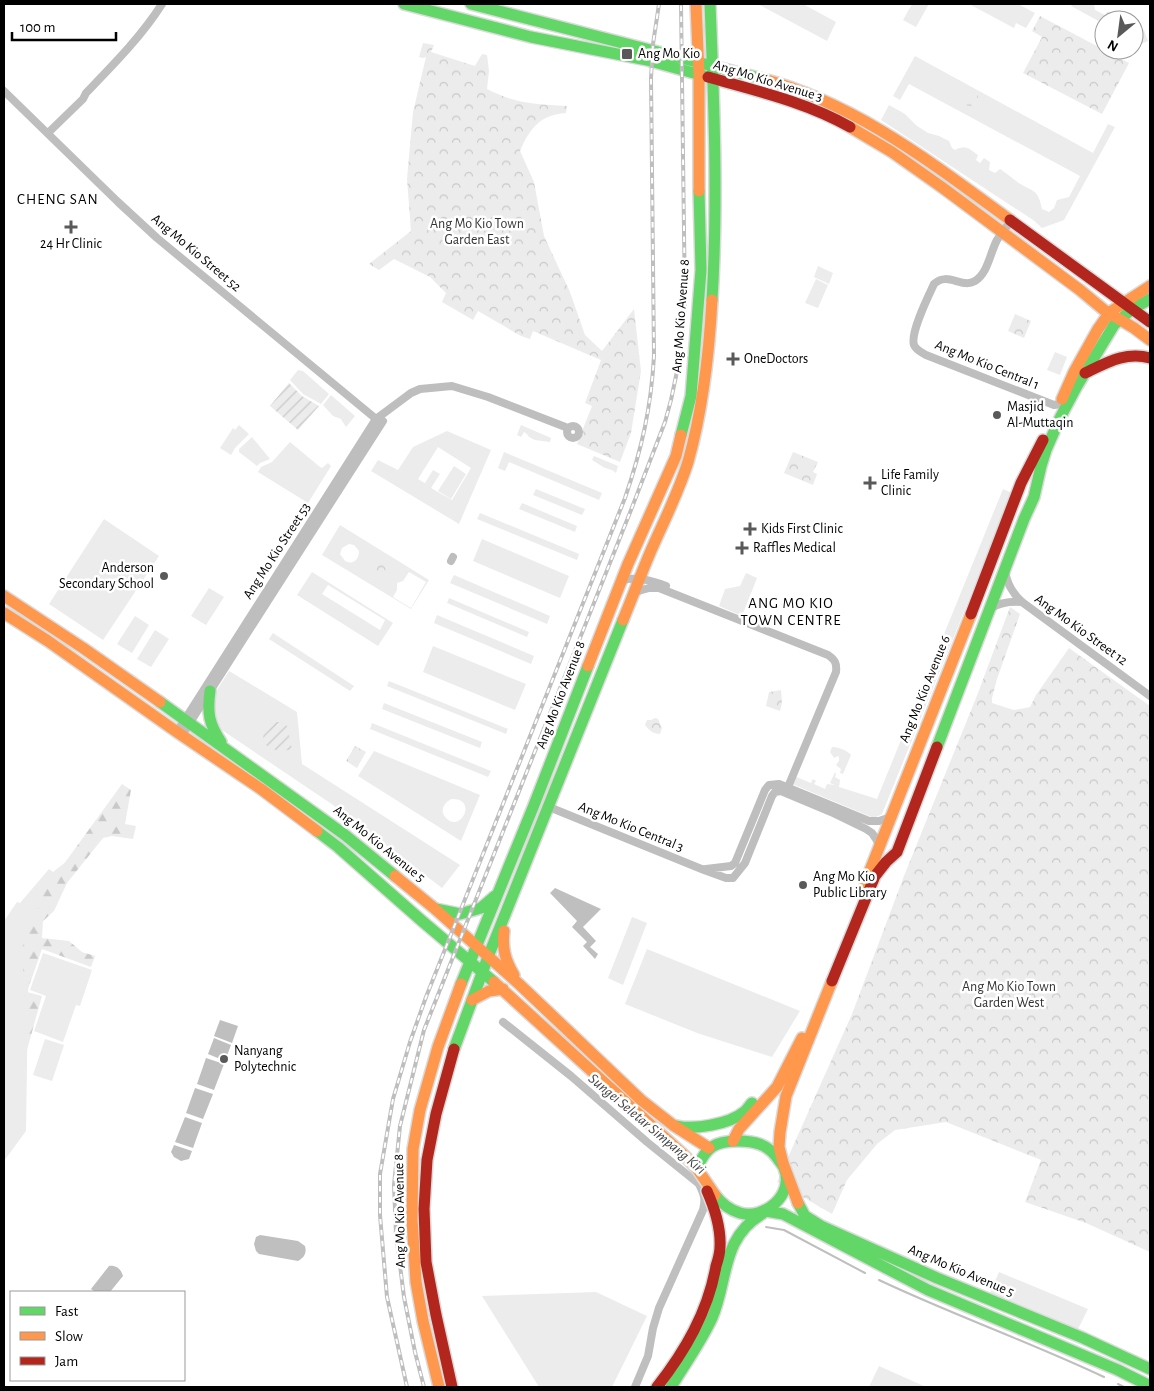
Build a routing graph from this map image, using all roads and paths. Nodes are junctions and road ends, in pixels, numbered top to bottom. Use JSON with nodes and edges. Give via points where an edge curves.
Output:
{"nodes":[{"id":1,"x":162,"y":4,"type":"edge"},
{"id":2,"x":404,"y":4,"type":"edge"},
{"id":3,"x":471,"y":4,"type":"edge"},
{"id":4,"x":696,"y":4,"type":"edge"},
{"id":5,"x":710,"y":4,"type":"edge"},
{"id":6,"x":698,"y":62,"type":"junction"},
{"id":7,"x":712,"y":65,"type":"junction"},
{"id":8,"x":699,"y":75,"type":"junction"},
{"id":9,"x":713,"y":79,"type":"junction"},
{"id":10,"x":731,"y":83,"type":"junction"},
{"id":11,"x":4,"y":91,"type":"edge"},
{"id":12,"x":713,"y":97,"type":"junction"},
{"id":13,"x":46,"y":132,"type":"junction"},
{"id":14,"x":1011,"y":221,"type":"junction"},
{"id":15,"x":1002,"y":232,"type":"junction"},
{"id":16,"x":1147,"y":288,"type":"edge"},
{"id":17,"x":1080,"y":290,"type":"junction"},
{"id":18,"x":1106,"y":290,"type":"junction"},
{"id":19,"x":1150,"y":299,"type":"edge"},
{"id":20,"x":1123,"y":302,"type":"junction"},
{"id":21,"x":1133,"y":310,"type":"junction"},
{"id":22,"x":1115,"y":316,"type":"junction"},
{"id":23,"x":1150,"y":322,"type":"edge"},
{"id":24,"x":1098,"y":330,"type":"junction"},
{"id":25,"x":1150,"y":340,"type":"edge"},
{"id":26,"x":1150,"y":358,"type":"edge"},
{"id":27,"x":1085,"y":373,"type":"junction"},
{"id":28,"x":1057,"y":408,"type":"junction"},
{"id":29,"x":378,"y":421,"type":"junction"},
{"id":30,"x":567,"y":430,"type":"dead end"},
{"id":31,"x":1005,"y":569,"type":"junction"},
{"id":32,"x":640,"y":578,"type":"junction"},
{"id":33,"x":622,"y":580,"type":"junction"},
{"id":34,"x":635,"y":592,"type":"junction"},
{"id":35,"x":5,"y":598,"type":"edge"},
{"id":36,"x":1022,"y":602,"type":"junction"},
{"id":37,"x":710,"y":607,"type":"junction"},
{"id":38,"x":990,"y":609,"type":"junction"},
{"id":39,"x":4,"y":613,"type":"edge"},
{"id":40,"x":593,"y":654,"type":"junction"},
{"id":41,"x":608,"y":660,"type":"junction"},
{"id":42,"x":210,"y":690,"type":"junction"},
{"id":43,"x":1150,"y":696,"type":"edge"},
{"id":44,"x":187,"y":721,"type":"junction"},
{"id":45,"x":179,"y":734,"type":"junction"},
{"id":46,"x":223,"y":747,"type":"junction"},
{"id":47,"x":785,"y":789,"type":"junction"},
{"id":48,"x":549,"y":807,"type":"junction"},
{"id":49,"x":890,"y":817,"type":"junction"},
{"id":50,"x":880,"y":845,"type":"junction"},
{"id":51,"x":704,"y":870,"type":"junction"},
{"id":52,"x":497,"y":894,"type":"junction"},
{"id":53,"x":434,"y":908,"type":"junction"},
{"id":54,"x":506,"y":916,"type":"junction"},
{"id":55,"x":450,"y":943,"type":"junction"},
{"id":56,"x":476,"y":946,"type":"junction"},
{"id":57,"x":488,"y":957,"type":"junction"},
{"id":58,"x":470,"y":960,"type":"junction"},
{"id":59,"x":484,"y":971,"type":"junction"},
{"id":60,"x":519,"y":984,"type":"junction"},
{"id":61,"x":460,"y":987,"type":"junction"},
{"id":62,"x":503,"y":989,"type":"junction"},
{"id":63,"x":472,"y":1000,"type":"junction"},
{"id":64,"x":804,"y":1033,"type":"junction"},
{"id":65,"x":748,"y":1119,"type":"junction"},
{"id":66,"x":673,"y":1125,"type":"junction"},
{"id":67,"x":780,"y":1132,"type":"junction"},
{"id":68,"x":733,"y":1141,"type":"junction"},
{"id":69,"x":709,"y":1148,"type":"junction"},
{"id":70,"x":697,"y":1168,"type":"junction"},
{"id":71,"x":787,"y":1172,"type":"junction"},
{"id":72,"x":766,"y":1211,"type":"junction"},
{"id":73,"x":791,"y":1218,"type":"junction"},
{"id":74,"x":718,"y":1220,"type":"junction"},
{"id":75,"x":742,"y":1233,"type":"junction"},
{"id":76,"x":853,"y":1246,"type":"junction"},
{"id":77,"x":1150,"y":1369,"type":"edge"},
{"id":78,"x":1150,"y":1386,"type":"edge"},
{"id":79,"x":439,"y":1387,"type":"edge"},
{"id":80,"x":452,"y":1387,"type":"edge"},
{"id":81,"x":657,"y":1387,"type":"edge"},
{"id":82,"x":671,"y":1387,"type":"edge"}],
"edges":[{"from":1,"to":13,"type":"street","via":[[83,99]]},
{"from":2,"to":8,"type":"main road","name":"Ang Mo Kio Avenue 3"},
{"from":3,"to":6,"type":"main road","name":"Ang Mo Kio Avenue 3"},
{"from":4,"to":6,"type":"main road","name":"Ang Mo Kio Avenue 8"},
{"from":5,"to":7,"type":"main road","name":"Ang Mo Kio Avenue 8"},
{"from":6,"to":7,"type":"main road","name":"Ang Mo Kio Avenue 3"},
{"from":6,"to":8,"type":"main road","name":"Ang Mo Kio Avenue 8"},
{"from":7,"to":9,"type":"main road","name":"Ang Mo Kio Avenue 8"},
{"from":7,"to":14,"type":"main road","name":"Ang Mo Kio Avenue 3","via":[[792,87],[841,108],[898,141]]},
{"from":8,"to":9,"type":"main road","name":"Ang Mo Kio Avenue 3"},
{"from":8,"to":33,"type":"main road","name":"Ang Mo Kio Avenue 8","via":[[701,270],[691,396],[676,456]]},
{"from":9,"to":10,"type":"main road","name":"Ang Mo Kio Avenue 3"},
{"from":9,"to":12,"type":"main road","name":"Ang Mo Kio Avenue 8"},
{"from":10,"to":12,"type":"main road","via":[[722,86]]},
{"from":10,"to":15,"type":"main road","name":"Ang Mo Kio Avenue 3","via":[[832,117],[892,152]]},
{"from":11,"to":13,"type":"street","name":"Ang Mo Kio Street 52"},
{"from":12,"to":32,"type":"main road","name":"Ang Mo Kio Avenue 8","via":[[714,271],[709,348],[698,423],[687,464]]},
{"from":13,"to":29,"type":"street","name":"Ang Mo Kio Street 52","via":[[157,238]]},
{"from":14,"to":15,"type":"street","name":"Ang Mo Kio Central 1"},
{"from":14,"to":18,"type":"main road","name":"Ang Mo Kio Avenue 3"},
{"from":15,"to":17,"type":"main road","name":"Ang Mo Kio Avenue 3"},
{"from":15,"to":28,"type":"street","name":"Ang Mo Kio Central 1","via":[[977,280],[965,284],[945,279],[934,284],[913,333],[913,342],[926,355]]},
{"from":16,"to":18,"type":"main road"},
{"from":16,"to":20,"type":"main road","name":"Ang Mo Kio Avenue 6"},
{"from":17,"to":22,"type":"main road","name":"Ang Mo Kio Avenue 3"},
{"from":17,"to":24,"type":"main road","via":[[1098,314]]},
{"from":18,"to":20,"type":"main road","name":"Ang Mo Kio Avenue 3"},
{"from":19,"to":21,"type":"main road","name":"Ang Mo Kio Avenue 6"},
{"from":20,"to":21,"type":"main road","name":"Ang Mo Kio Avenue 3"},
{"from":20,"to":22,"type":"main road","name":"Ang Mo Kio Avenue 6"},
{"from":21,"to":22,"type":"main road","name":"Ang Mo Kio Avenue 6"},
{"from":21,"to":23,"type":"main road","name":"Ang Mo Kio Avenue 3"},
{"from":22,"to":24,"type":"main road","name":"Ang Mo Kio Avenue 6"},
{"from":22,"to":25,"type":"main road","name":"Ang Mo Kio Avenue 3"},
{"from":22,"to":27,"type":"main road","name":"Ang Mo Kio Avenue 6","via":[[1114,325]]},
{"from":24,"to":28,"type":"main road","name":"Ang Mo Kio Avenue 6"},
{"from":26,"to":27,"type":"main road","via":[[1126,356]]},
{"from":27,"to":31,"type":"main road","name":"Ang Mo Kio Avenue 6","via":[[1046,450],[1035,496]]},
{"from":28,"to":49,"type":"main road","name":"Ang Mo Kio Avenue 6","via":[[1021,482]]},
{"from":29,"to":30,"type":"street","name":"Ang Mo Kio Street 53","via":[[410,393],[452,386],[488,397]]},
{"from":29,"to":42,"type":"street","name":"Ang Mo Kio Street 53"},
{"from":29,"to":44,"type":"street","name":"Ang Mo Kio Street 53"},
{"from":31,"to":36,"type":"street","name":"Ang Mo Kio Street 12","via":[[1014,595]]},
{"from":31,"to":38,"type":"main road","name":"Ang Mo Kio Avenue 6"},
{"from":32,"to":33,"type":"street"},
{"from":32,"to":34,"type":"main road","name":"Ang Mo Kio Avenue 8"},
{"from":32,"to":37,"type":"street","via":[[698,599]]},
{"from":33,"to":40,"type":"main road","name":"Ang Mo Kio Avenue 8"},
{"from":34,"to":37,"type":"street","via":[[659,588]]},
{"from":34,"to":41,"type":"main road","name":"Ang Mo Kio Avenue 8"},
{"from":35,"to":44,"type":"main road","name":"Ang Mo Kio Avenue 5"},
{"from":36,"to":38,"type":"street","name":"Ang Mo Kio Street 12","via":[[1000,603]]},
{"from":36,"to":43,"type":"street","name":"Ang Mo Kio Street 12"},
{"from":37,"to":47,"type":"street","via":[[835,660],[836,672]]},
{"from":38,"to":67,"type":"main road","name":"Ang Mo Kio Avenue 6","via":[[897,852],[875,876],[786,1096]]},
{"from":39,"to":45,"type":"main road","name":"Ang Mo Kio Avenue 5"},
{"from":40,"to":41,"type":"main road","via":[[602,651]]},
{"from":40,"to":52,"type":"main road","name":"Ang Mo Kio Avenue 8"},
{"from":41,"to":48,"type":"main road","name":"Ang Mo Kio Avenue 8"},
{"from":42,"to":44,"type":"street","name":"Ang Mo Kio Street 53"},
{"from":42,"to":46,"type":"main road","via":[[209,719]]},
{"from":44,"to":45,"type":"street","name":"Ang Mo Kio Street 53"},
{"from":44,"to":46,"type":"main road","name":"Ang Mo Kio Avenue 5"},
{"from":45,"to":55,"type":"main road","name":"Ang Mo Kio Avenue 5","via":[[292,811]]},
{"from":46,"to":53,"type":"main road","name":"Ang Mo Kio Avenue 5","via":[[345,835]]},
{"from":47,"to":49,"type":"street","via":[[869,821]]},
{"from":47,"to":50,"type":"street","via":[[866,829]]},
{"from":47,"to":51,"type":"street","via":[[773,784],[765,790],[737,860],[731,866]]},
{"from":47,"to":51,"type":"street","name":"Ang Mo Kio Central 3","via":[[772,796],[740,871],[729,879]]},
{"from":48,"to":51,"type":"street","name":"Ang Mo Kio Central 3"},
{"from":48,"to":54,"type":"main road","name":"Ang Mo Kio Avenue 8"},
{"from":49,"to":50,"type":"main road","name":"Ang Mo Kio Avenue 6"},
{"from":50,"to":64,"type":"main road","name":"Ang Mo Kio Avenue 6"},
{"from":52,"to":53,"type":"main road","via":[[481,908],[460,914]]},
{"from":52,"to":56,"type":"main road","name":"Ang Mo Kio Avenue 8"},
{"from":53,"to":56,"type":"main road","name":"Ang Mo Kio Avenue 5"},
{"from":54,"to":57,"type":"main road","name":"Ang Mo Kio Avenue 8"},
{"from":54,"to":60,"type":"main road","via":[[502,943],[507,964]]},
{"from":55,"to":58,"type":"main road","name":"Ang Mo Kio Avenue 5"},
{"from":55,"to":61,"type":"main road","via":[[458,965]]},
{"from":56,"to":57,"type":"main road","name":"Ang Mo Kio Avenue 5"},
{"from":56,"to":58,"type":"main road","name":"Ang Mo Kio Avenue 8"},
{"from":57,"to":59,"type":"main road","name":"Ang Mo Kio Avenue 8"},
{"from":57,"to":60,"type":"main road","name":"Ang Mo Kio Avenue 5"},
{"from":58,"to":59,"type":"main road","name":"Ang Mo Kio Avenue 5"},
{"from":58,"to":61,"type":"main road","name":"Ang Mo Kio Avenue 8"},
{"from":59,"to":62,"type":"main road","name":"Ang Mo Kio Avenue 5"},
{"from":59,"to":63,"type":"main road","name":"Ang Mo Kio Avenue 8"},
{"from":60,"to":66,"type":"main road","name":"Ang Mo Kio Avenue 5","via":[[641,1100]]},
{"from":61,"to":79,"type":"main road","name":"Ang Mo Kio Avenue 8","via":[[420,1110],[414,1148],[412,1219],[416,1282]]},
{"from":62,"to":63,"type":"main road","via":[[489,991]]},
{"from":62,"to":70,"type":"main road","name":"Ang Mo Kio Avenue 5"},
{"from":63,"to":80,"type":"main road","name":"Ang Mo Kio Avenue 8","via":[[451,1058],[436,1114],[427,1160],[424,1209],[426,1262]]},
{"from":64,"to":65,"type":"main road","name":"Ang Mo Kio Avenue 6","via":[[782,1078]]},
{"from":64,"to":66,"type":"main road","via":[[765,1091],[743,1113],[719,1124],[685,1128]]},
{"from":65,"to":67,"type":"main road","via":[[748,1131],[762,1140],[772,1140]]},
{"from":65,"to":68,"type":"main road","name":"Ang Mo Kio Avenue 6"},
{"from":66,"to":69,"type":"main road","name":"Ang Mo Kio Avenue 5"},
{"from":67,"to":71,"type":"main road","name":"Ang Mo Kio Avenue 6","via":[[779,1147]]},
{"from":68,"to":69,"type":"main road"},
{"from":68,"to":71,"type":"main road","via":[[759,1143],[768,1148]]},
{"from":69,"to":70,"type":"main road"},
{"from":70,"to":72,"type":"main road","via":[[719,1199],[734,1211],[756,1214]]},
{"from":70,"to":74,"type":"main road"},
{"from":71,"to":72,"type":"main road","via":[[783,1194]]},
{"from":71,"to":76,"type":"main road","name":"Ang Mo Kio Avenue 5","via":[[805,1216]]},
{"from":72,"to":73,"type":"main road","name":"Ang Mo Kio Avenue 5"},
{"from":72,"to":75,"type":"main road","via":[[746,1225]]},
{"from":73,"to":75,"type":"main road","via":[[759,1220]]},
{"from":73,"to":76,"type":"main road","name":"Ang Mo Kio Avenue 5"},
{"from":74,"to":75,"type":"main road","via":[[724,1213],[732,1213],[741,1220]]},
{"from":74,"to":81,"type":"main road","via":[[720,1247],[713,1284],[697,1326]]},
{"from":75,"to":82,"type":"main road","via":[[728,1255],[714,1316]]},
{"from":76,"to":77,"type":"main road","name":"Ang Mo Kio Avenue 5","via":[[1083,1338]]},
{"from":76,"to":78,"type":"main road","name":"Ang Mo Kio Avenue 5","via":[[928,1290]]}]}
